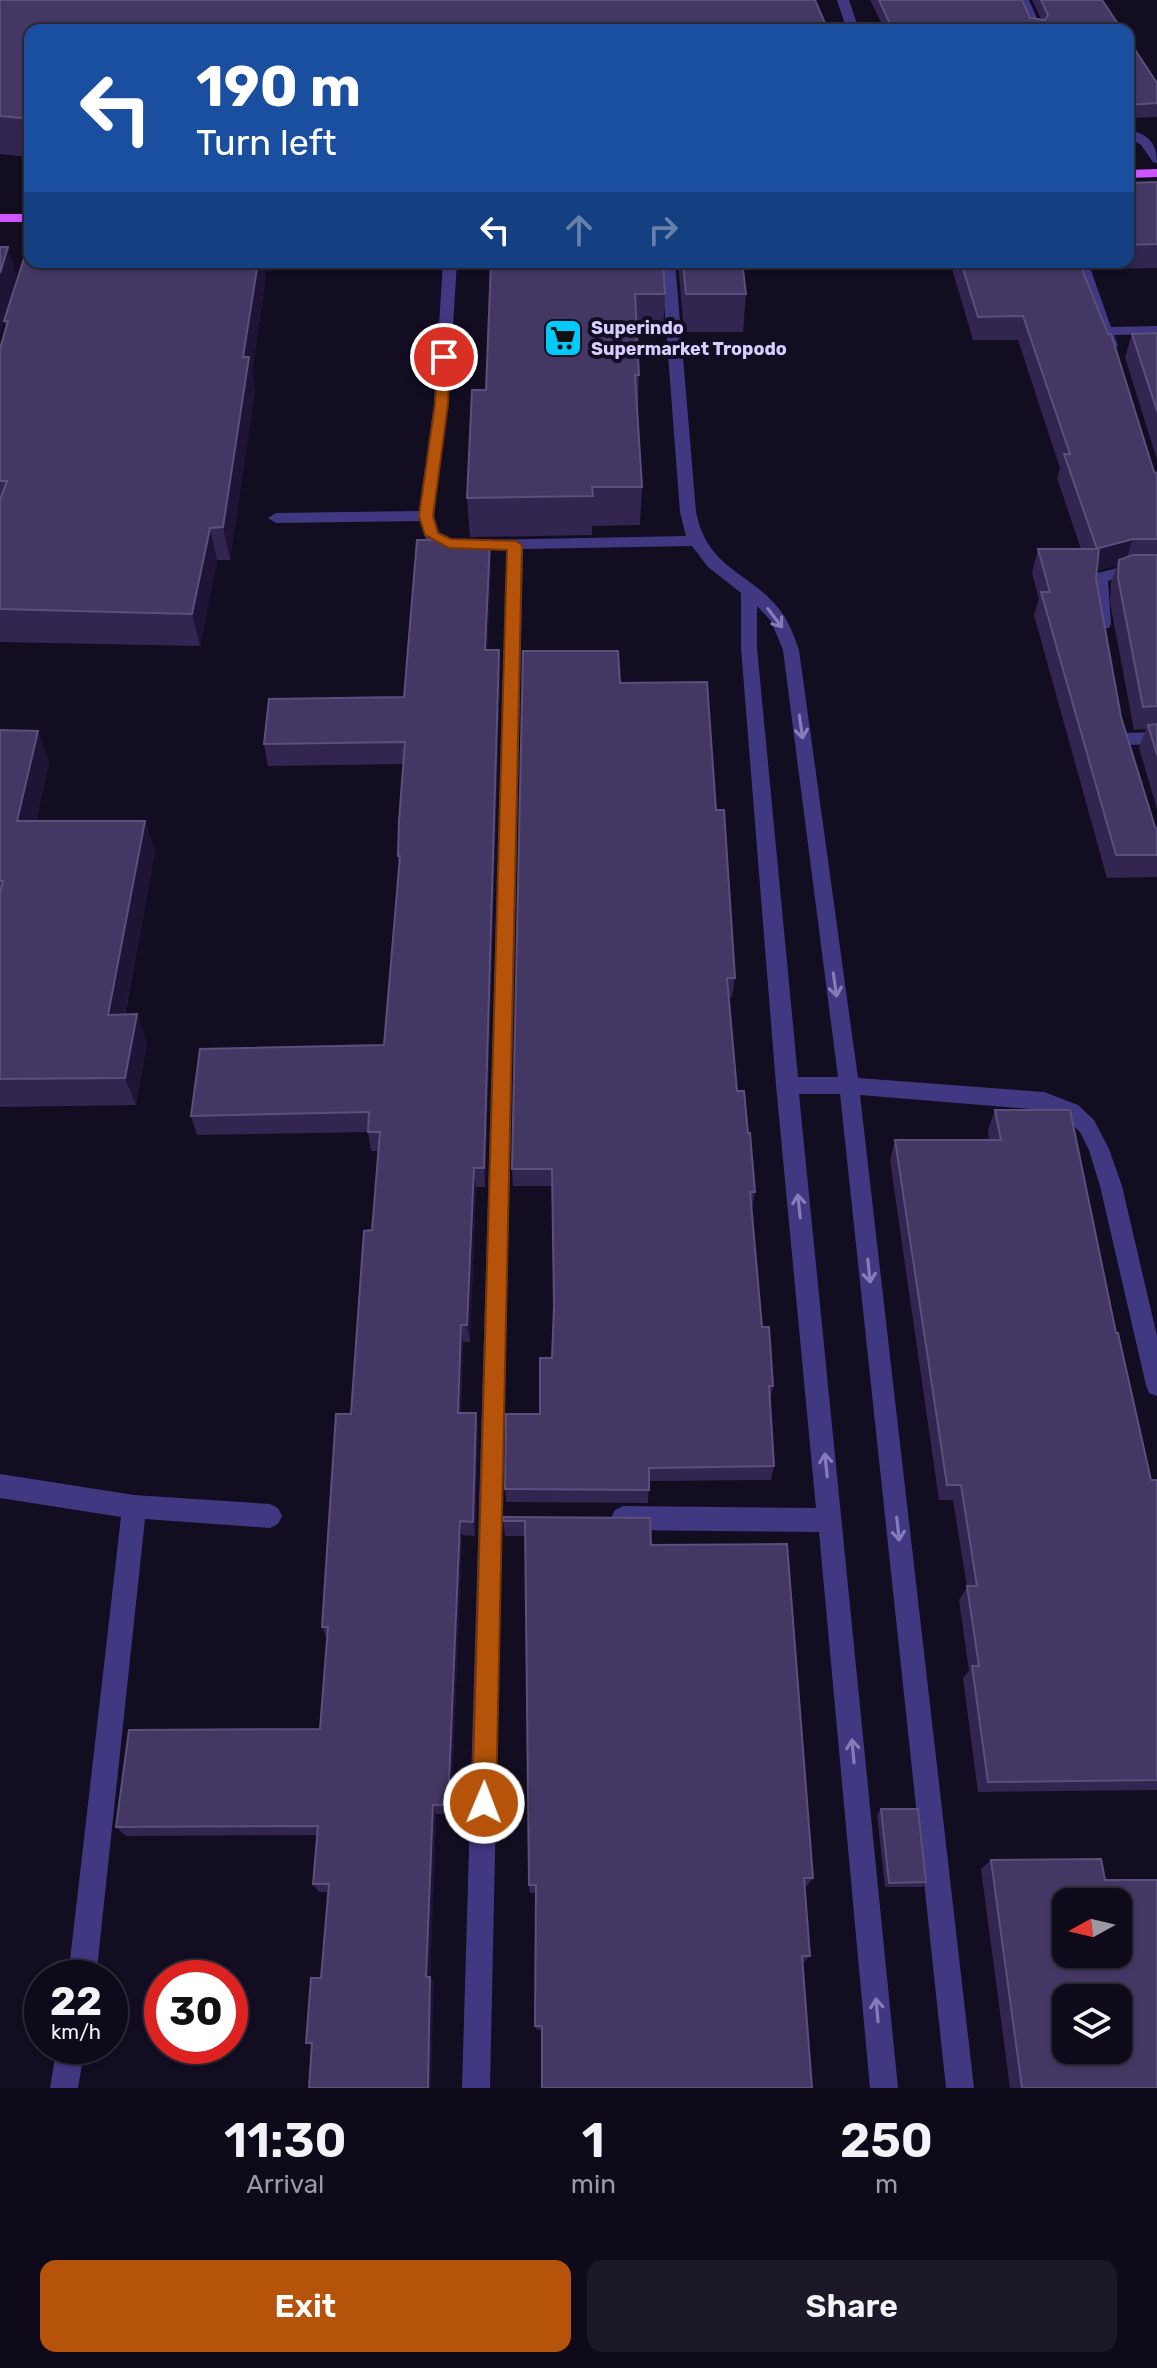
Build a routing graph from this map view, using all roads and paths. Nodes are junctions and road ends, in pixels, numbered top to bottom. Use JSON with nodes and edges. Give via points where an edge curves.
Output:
{"nodes":[{"id":1,"x":843,"y":0,"type":"edge"},
{"id":2,"x":1023,"y":0,"type":"edge"},
{"id":3,"x":851,"y":24,"type":"edge"},
{"id":4,"x":1033,"y":24,"type":"edge"},
{"id":5,"x":1134,"y":135,"type":"edge"},
{"id":6,"x":1157,"y":159,"type":"edge"},
{"id":7,"x":1157,"y":173,"type":"edge"},
{"id":8,"x":1134,"y":174,"type":"edge"},
{"id":9,"x":0,"y":218,"type":"edge"},
{"id":10,"x":24,"y":218,"type":"edge"},
{"id":11,"x":450,"y":268,"type":"edge"},
{"id":12,"x":668,"y":268,"type":"edge"},
{"id":13,"x":1083,"y":268,"type":"edge"},
{"id":14,"x":1157,"y":330,"type":"edge"},
{"id":15,"x":1106,"y":331,"type":"junction"},
{"id":16,"x":1115,"y":361,"type":"edge"},
{"id":17,"x":426,"y":516,"type":"junction"},
{"id":18,"x":276,"y":518,"type":"dead end"},
{"id":19,"x":696,"y":541,"type":"junction"},
{"id":20,"x":515,"y":545,"type":"junction"},
{"id":21,"x":1157,"y":570,"type":"edge"},
{"id":22,"x":749,"y":594,"type":"junction"},
{"id":23,"x":1107,"y":648,"type":"edge"},
{"id":24,"x":1157,"y":738,"type":"edge"},
{"id":25,"x":1124,"y":739,"type":"edge"},
{"id":26,"x":786,"y":1085,"type":"junction"},
{"id":27,"x":849,"y":1086,"type":"junction"},
{"id":28,"x":1157,"y":1385,"type":"edge"},
{"id":29,"x":0,"y":1486,"type":"edge"},
{"id":30,"x":134,"y":1507,"type":"junction"},
{"id":31,"x":270,"y":1516,"type":"dead end"},
{"id":32,"x":599,"y":1518,"type":"edge"},
{"id":33,"x":831,"y":1520,"type":"junction"},
{"id":34,"x":84,"y":1960,"type":"edge"},
{"id":35,"x":68,"y":2064,"type":"edge"},
{"id":36,"x":64,"y":2088,"type":"edge"},
{"id":37,"x":476,"y":2088,"type":"edge"},
{"id":38,"x":884,"y":2088,"type":"edge"},
{"id":39,"x":960,"y":2088,"type":"edge"}],
"edges":[{"from":1,"to":3,"type":"street"},
{"from":2,"to":4,"type":"street"},
{"from":5,"to":6,"type":"street","via":[[1151,145]]},
{"from":7,"to":8,"type":"main road"},
{"from":9,"to":10,"type":"main road"},
{"from":11,"to":17,"type":"street","via":[[441,404]]},
{"from":12,"to":19,"type":"street","via":[[688,512]]},
{"from":13,"to":15,"type":"street"},
{"from":14,"to":15,"type":"street"},
{"from":15,"to":16,"type":"street"},
{"from":17,"to":18,"type":"street"},
{"from":17,"to":20,"type":"street","via":[[432,535],[443,542]]},
{"from":19,"to":20,"type":"street"},
{"from":19,"to":22,"type":"street"},
{"from":20,"to":37,"type":"street","via":[[499,1517]]},
{"from":21,"to":23,"type":"street","via":[[1100,578]]},
{"from":22,"to":26,"type":"street","via":[[749,648]]},
{"from":22,"to":27,"type":"street","one_way":true,"via":[[774,613],[791,650]]},
{"from":24,"to":25,"type":"street"},
{"from":26,"to":27,"type":"street"},
{"from":33,"to":26,"type":"street","one_way":true},
{"from":27,"to":28,"type":"street","via":[[1044,1101],[1071,1111],[1087,1126],[1111,1186]]},
{"from":27,"to":39,"type":"street","one_way":true},
{"from":29,"to":30,"type":"street"},
{"from":30,"to":31,"type":"street"},
{"from":30,"to":34,"type":"street"},
{"from":32,"to":33,"type":"street"},
{"from":38,"to":33,"type":"street","one_way":true},
{"from":35,"to":36,"type":"street"}]}
